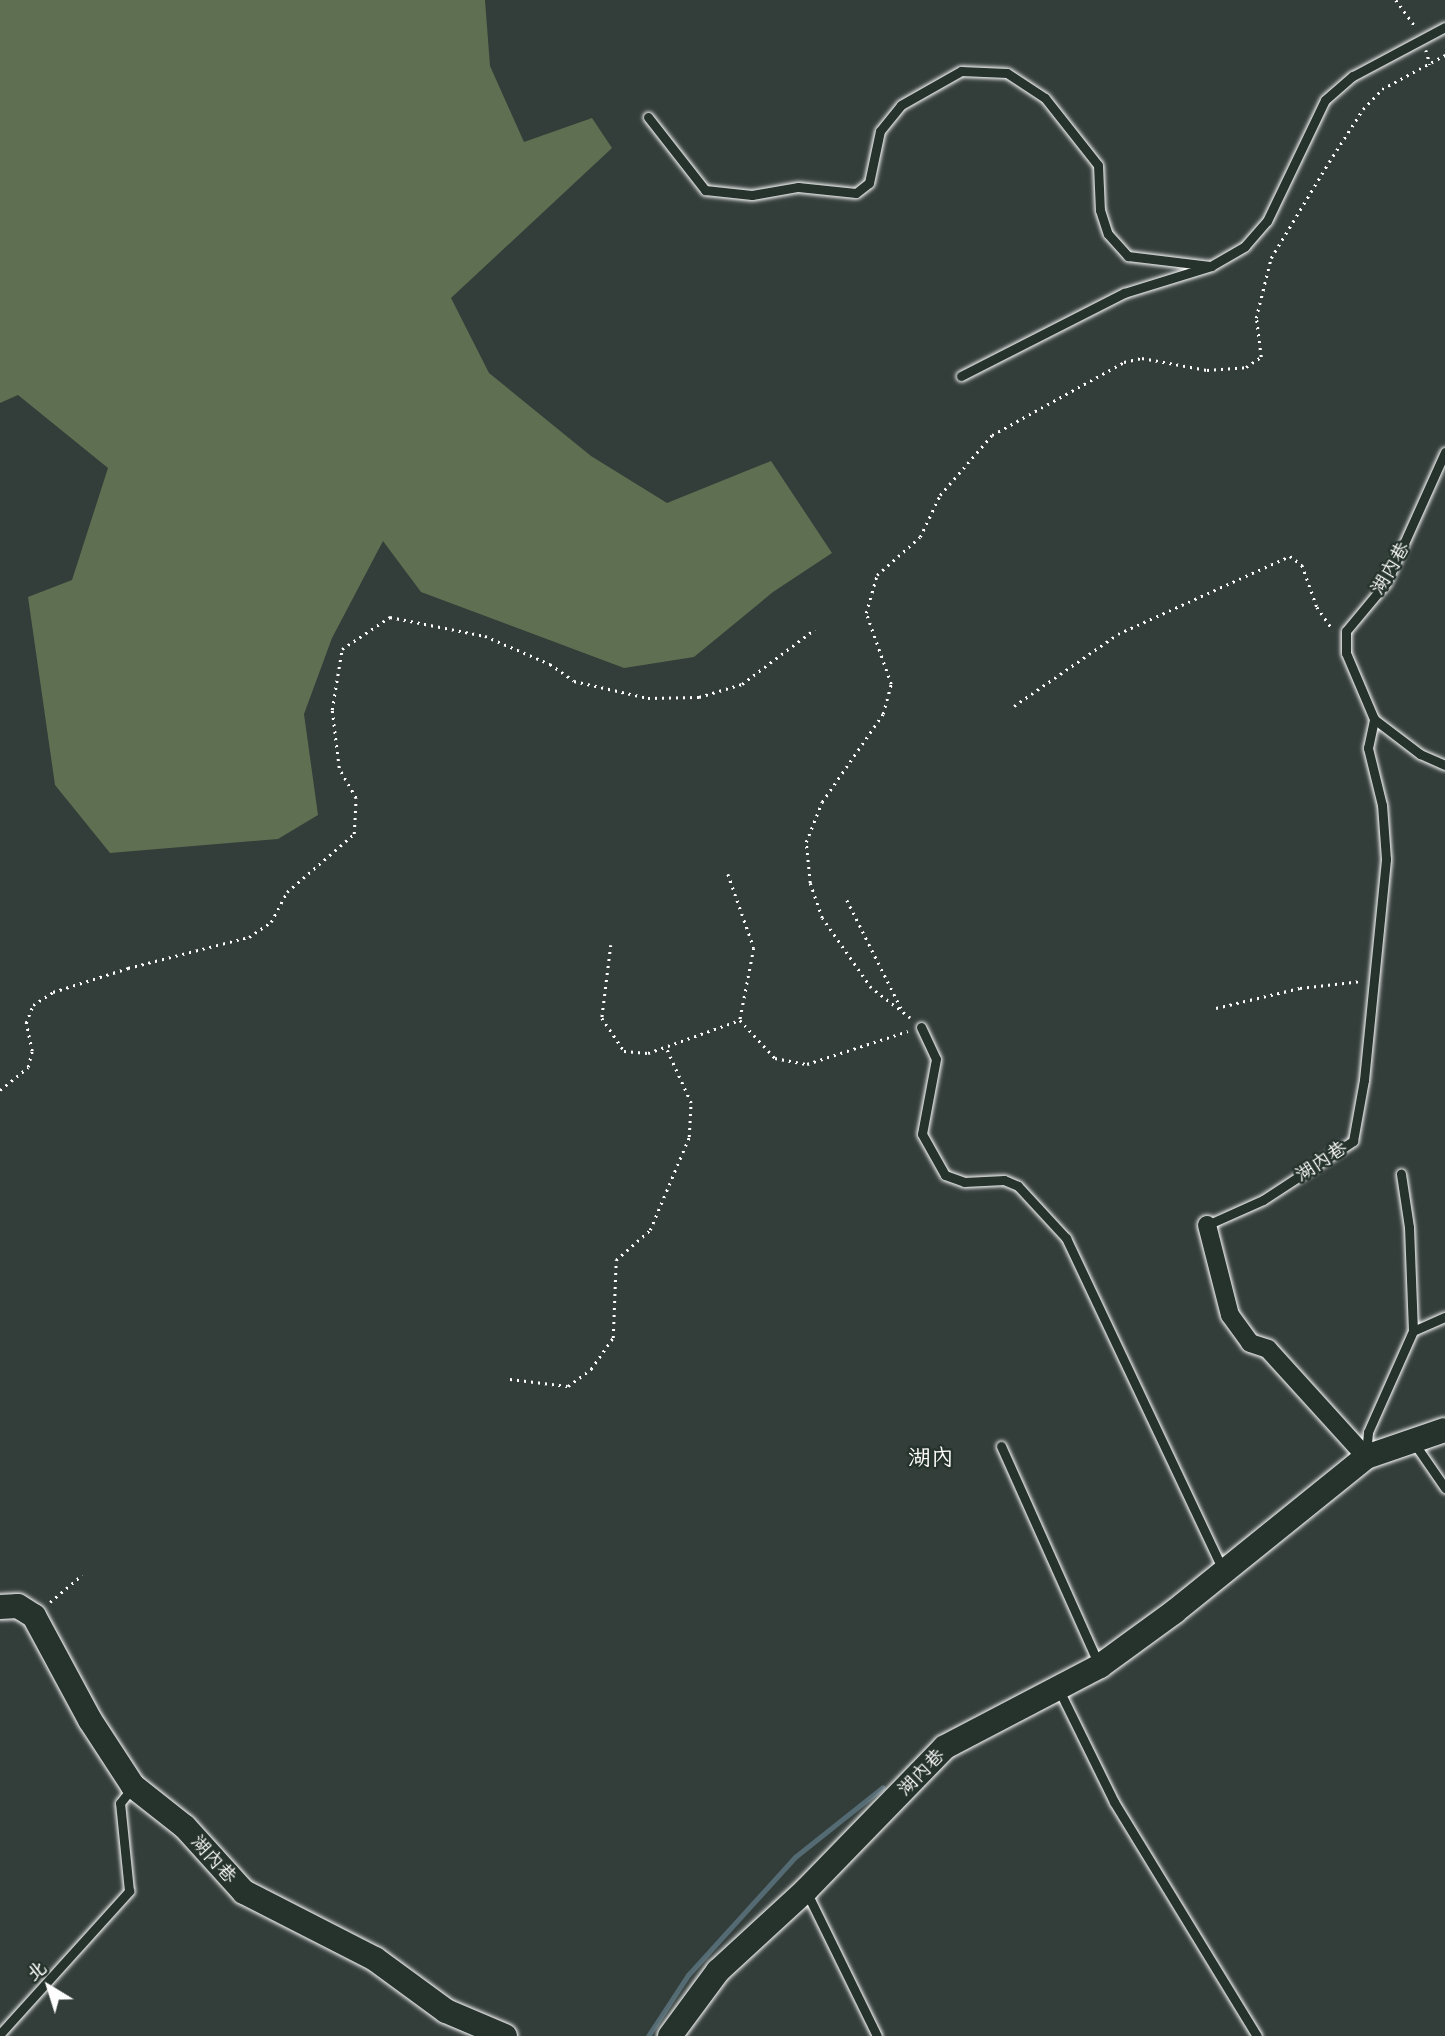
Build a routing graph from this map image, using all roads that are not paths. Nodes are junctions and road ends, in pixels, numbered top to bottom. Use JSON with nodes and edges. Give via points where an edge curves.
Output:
{"nodes":[{"id":1,"x":1445,"y":27,"type":"edge"},
{"id":2,"x":648,"y":117,"type":"dead end"},
{"id":3,"x":1212,"y":266,"type":"junction"},
{"id":4,"x":961,"y":376,"type":"dead end"},
{"id":5,"x":1445,"y":452,"type":"edge"},
{"id":6,"x":1374,"y":719,"type":"junction"},
{"id":7,"x":1445,"y":765,"type":"edge"},
{"id":8,"x":921,"y":1027,"type":"road end"},
{"id":9,"x":1401,"y":1174,"type":"dead end"},
{"id":10,"x":1207,"y":1225,"type":"joint"},
{"id":11,"x":1445,"y":1317,"type":"edge"},
{"id":12,"x":1413,"y":1331,"type":"junction"},
{"id":13,"x":1445,"y":1430,"type":"edge"},
{"id":14,"x":1414,"y":1443,"type":"junction"},
{"id":15,"x":1001,"y":1446,"type":"dead end"},
{"id":16,"x":1366,"y":1457,"type":"junction"},
{"id":17,"x":1445,"y":1488,"type":"edge"},
{"id":18,"x":1224,"y":1571,"type":"junction"},
{"id":19,"x":0,"y":1607,"type":"edge"},
{"id":20,"x":1100,"y":1666,"type":"junction"},
{"id":21,"x":1058,"y":1688,"type":"junction"},
{"id":22,"x":132,"y":1786,"type":"junction"},
{"id":23,"x":806,"y":1889,"type":"junction"},
{"id":24,"x":0,"y":2034,"type":"edge"},
{"id":25,"x":674,"y":2035,"type":"edge"},
{"id":26,"x":505,"y":2036,"type":"edge"},
{"id":27,"x":877,"y":2036,"type":"edge"},
{"id":28,"x":1257,"y":2036,"type":"edge"}],
"edges":[{"from":1,"to":3,"type":"lane","via":[[1353,76],[1325,100],[1268,221],[1245,246]]},
{"from":2,"to":3,"type":"lane","via":[[705,190],[752,195],[798,187],[856,193],[869,183],[880,131],[901,105],[961,71],[1007,73],[1045,98],[1098,165],[1100,210],[1108,234],[1128,256]]},
{"from":3,"to":4,"type":"lane","via":[[1124,293]]},
{"from":5,"to":6,"type":"lane","name":"湖內巷","via":[[1386,583],[1346,631],[1346,647]]},
{"from":6,"to":7,"type":"lane","via":[[1420,754]]},
{"from":6,"to":10,"type":"lane","name":"湖內巷","via":[[1368,748],[1382,805],[1386,859],[1364,1080],[1353,1141],[1263,1200]]},
{"from":8,"to":18,"type":"lane","via":[[936,1059],[922,1134],[945,1175],[964,1182],[1004,1180],[1018,1186],[1066,1238]]},
{"from":9,"to":12,"type":"lane","via":[[1409,1227]]},
{"from":10,"to":16,"type":"street","name":"湖內巷","via":[[1230,1315],[1250,1343],[1268,1349]]},
{"from":11,"to":12,"type":"lane"},
{"from":12,"to":16,"type":"lane","via":[[1368,1432]]},
{"from":13,"to":14,"type":"street","name":"湖內巷"},
{"from":14,"to":16,"type":"street","name":"湖內巷"},
{"from":14,"to":17,"type":"lane"},
{"from":15,"to":20,"type":"lane"},
{"from":16,"to":18,"type":"street","name":"湖內巷"},
{"from":18,"to":20,"type":"street","name":"湖內巷"},
{"from":19,"to":22,"type":"street","name":"湖內巷","via":[[18,1606],[34,1616]]},
{"from":20,"to":21,"type":"street","name":"湖內巷"},
{"from":21,"to":23,"type":"street","name":"湖內巷","via":[[945,1747]]},
{"from":21,"to":28,"type":"lane","via":[[1114,1802]]},
{"from":22,"to":24,"type":"lane","via":[[120,1803],[129,1891]]},
{"from":22,"to":26,"type":"street","name":"湖內巷","via":[[185,1827],[244,1892],[376,1959],[446,2011]]},
{"from":23,"to":25,"type":"street","name":"湖內巷","via":[[718,1971]]},
{"from":23,"to":27,"type":"lane"}]}
